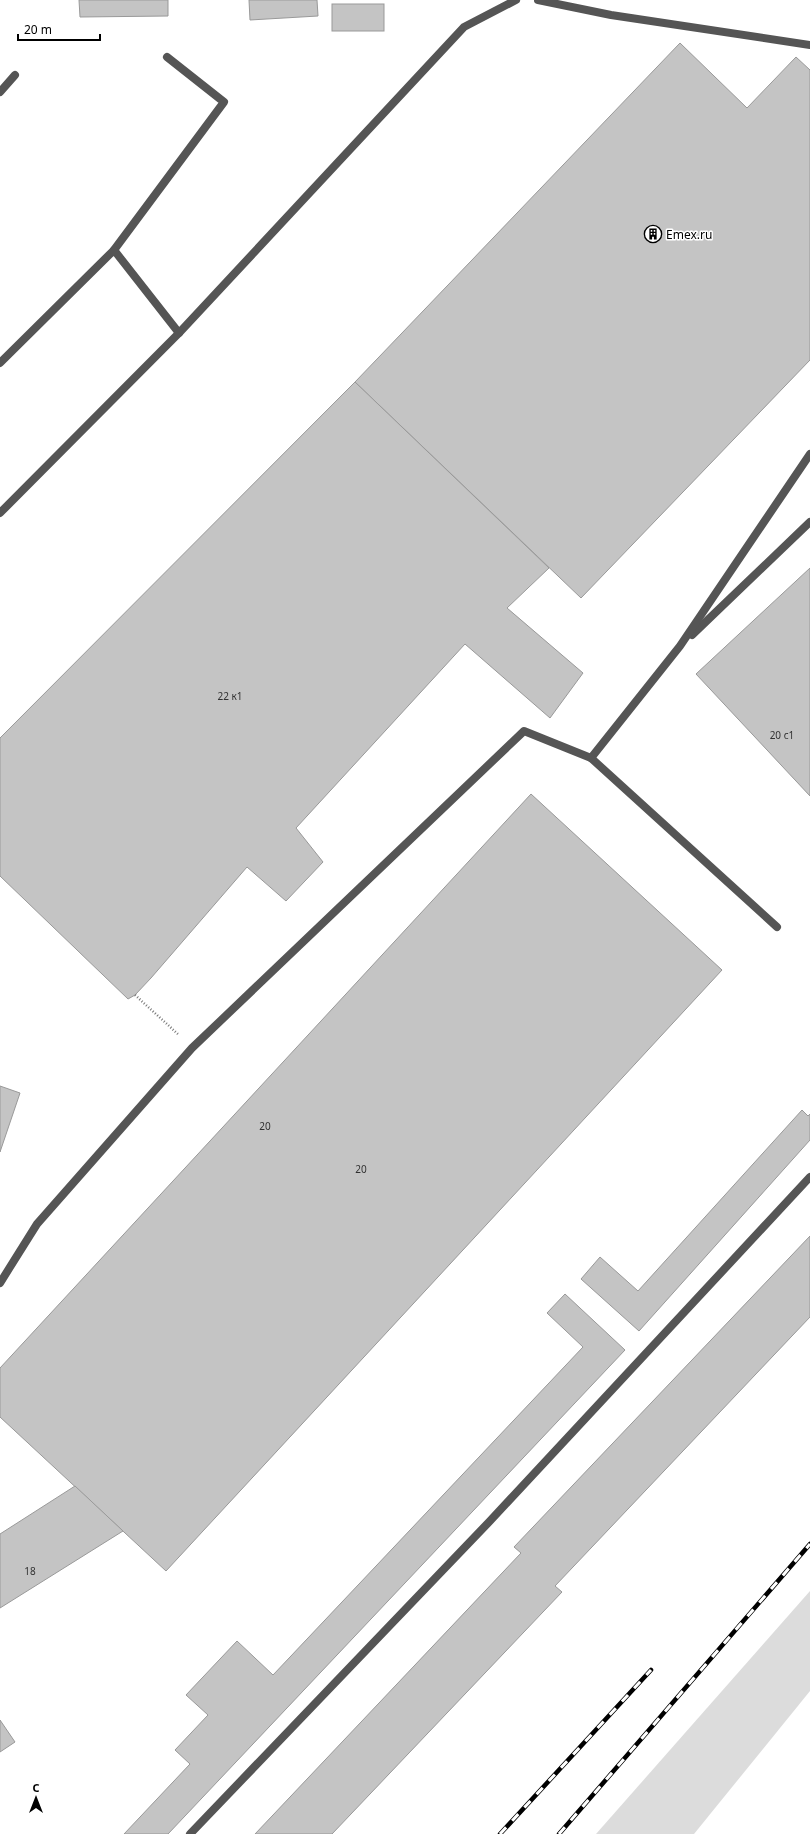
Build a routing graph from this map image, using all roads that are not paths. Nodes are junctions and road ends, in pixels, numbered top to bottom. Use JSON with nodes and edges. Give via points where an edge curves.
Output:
{"nodes":[{"id":1,"x":516,"y":0,"type":"edge"},
{"id":2,"x":538,"y":0,"type":"edge"},
{"id":3,"x":810,"y":45,"type":"edge"},
{"id":4,"x":167,"y":57,"type":"dead end"},
{"id":5,"x":15,"y":75,"type":"dead end"},
{"id":6,"x":0,"y":92,"type":"edge"},
{"id":7,"x":114,"y":250,"type":"junction"},
{"id":8,"x":179,"y":333,"type":"junction"},
{"id":9,"x":0,"y":364,"type":"edge"},
{"id":10,"x":810,"y":454,"type":"edge"},
{"id":11,"x":0,"y":513,"type":"edge"},
{"id":12,"x":810,"y":522,"type":"edge"},
{"id":13,"x":680,"y":646,"type":"junction"},
{"id":14,"x":591,"y":758,"type":"junction"},
{"id":15,"x":777,"y":928,"type":"dead end"},
{"id":16,"x":810,"y":1177,"type":"edge"},
{"id":17,"x":0,"y":1283,"type":"edge"},
{"id":18,"x":190,"y":1834,"type":"edge"}],
"edges":[{"from":1,"to":8,"type":"lane","via":[[464,27]]},
{"from":2,"to":3,"type":"lane","via":[[611,15]]},
{"from":4,"to":7,"type":"lane","via":[[224,102]]},
{"from":5,"to":6,"type":"lane"},
{"from":7,"to":8,"type":"lane"},
{"from":7,"to":9,"type":"lane"},
{"from":8,"to":11,"type":"lane"},
{"from":10,"to":13,"type":"lane"},
{"from":12,"to":13,"type":"lane"},
{"from":13,"to":14,"type":"lane"},
{"from":14,"to":15,"type":"lane"},
{"from":14,"to":17,"type":"lane","via":[[524,731],[192,1048],[37,1224]]},
{"from":16,"to":18,"type":"lane","via":[[489,1522]]}]}
